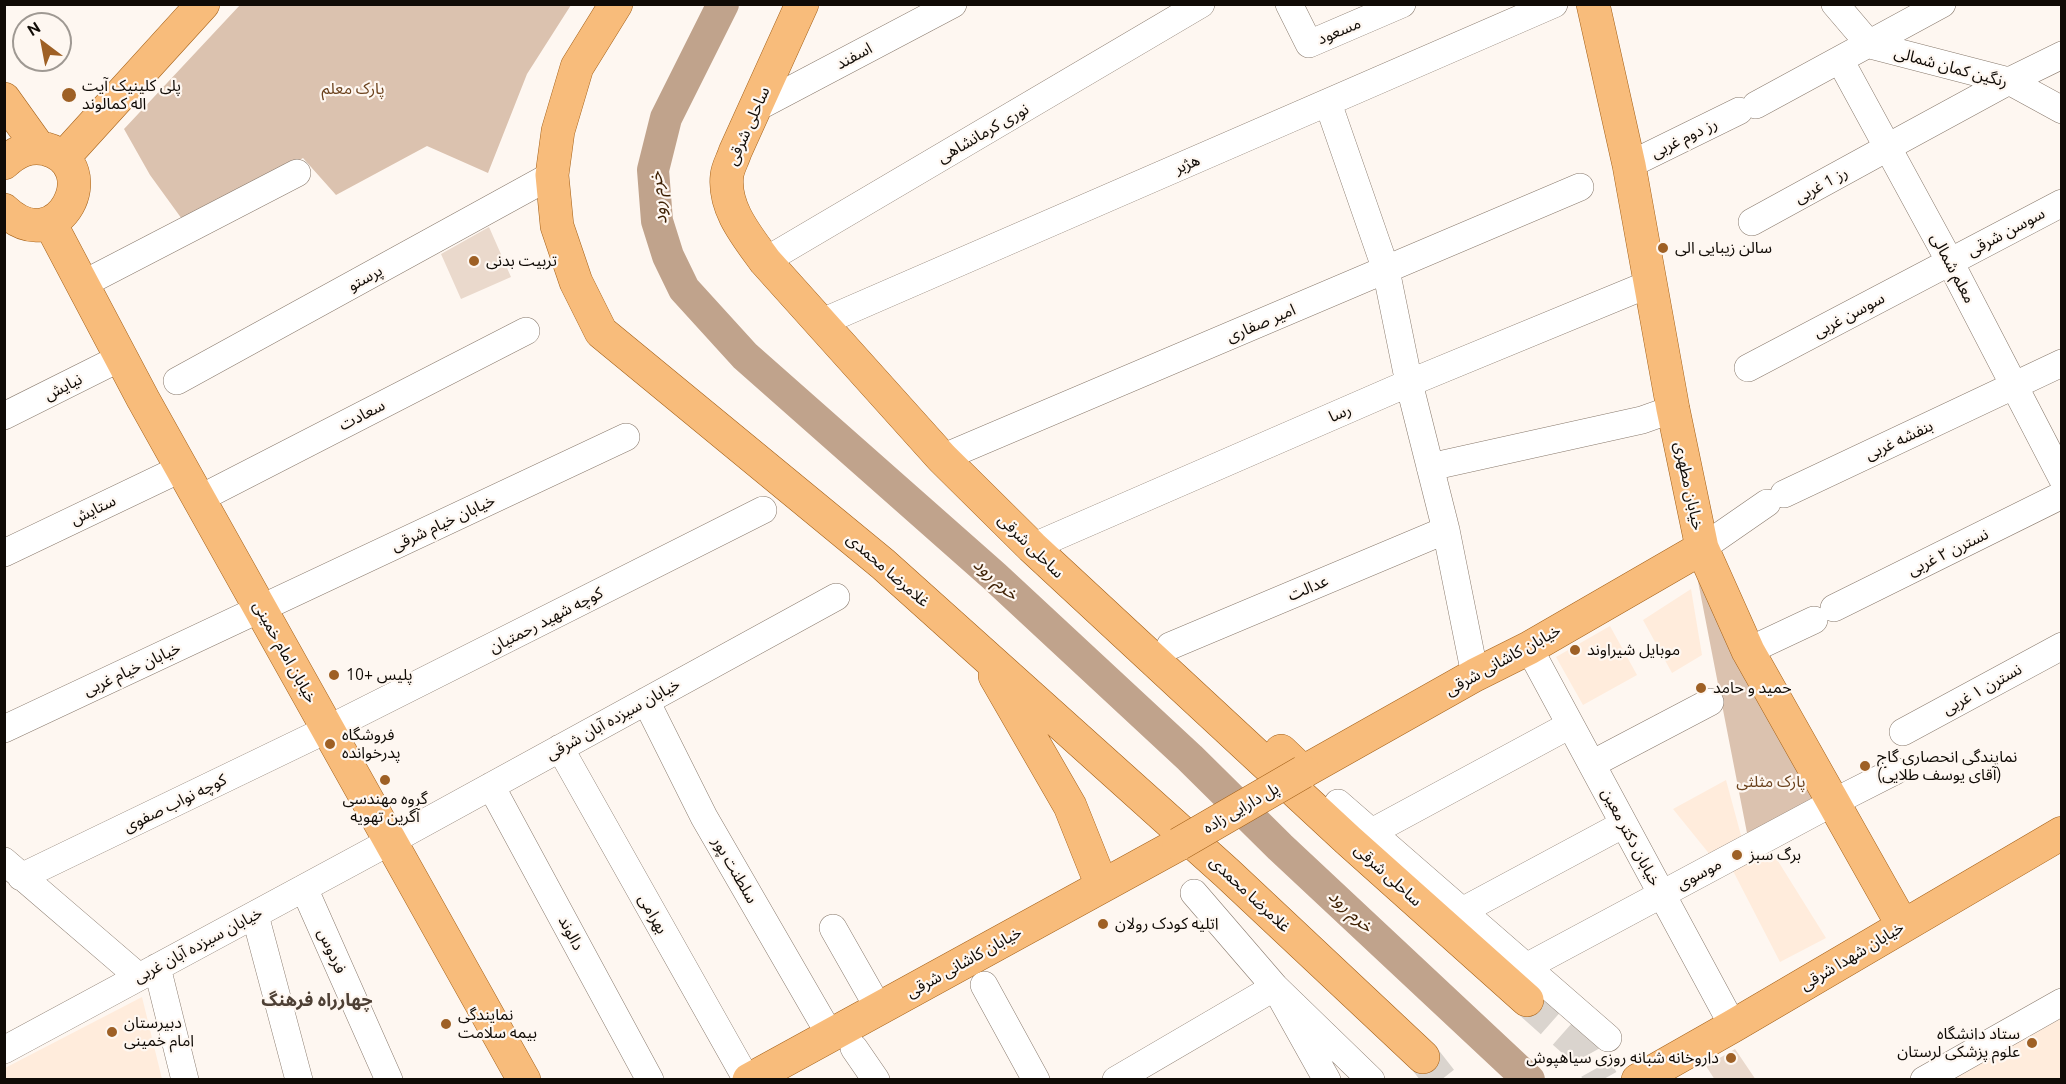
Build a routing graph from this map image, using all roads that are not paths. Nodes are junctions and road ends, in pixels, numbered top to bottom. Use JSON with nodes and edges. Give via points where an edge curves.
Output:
{"nodes":[{"id":1,"x":203,"y":4,"type":"edge"},
{"id":2,"x":616,"y":4,"type":"edge"},
{"id":3,"x":802,"y":4,"type":"edge"},
{"id":4,"x":953,"y":4,"type":"edge"},
{"id":5,"x":1201,"y":4,"type":"edge"},
{"id":6,"x":1289,"y":4,"type":"edge"},
{"id":7,"x":1402,"y":4,"type":"edge"},
{"id":8,"x":1554,"y":4,"type":"edge"},
{"id":9,"x":1593,"y":4,"type":"edge"},
{"id":10,"x":1835,"y":4,"type":"edge"},
{"id":11,"x":1942,"y":4,"type":"edge"},
{"id":12,"x":1870,"y":45,"type":"junction"},
{"id":13,"x":2061,"y":55,"type":"edge"},
{"id":14,"x":1840,"y":60,"type":"junction"},
{"id":15,"x":2008,"y":81,"type":"junction"},
{"id":16,"x":4,"y":99,"type":"edge"},
{"id":17,"x":1328,"y":103,"type":"junction"},
{"id":18,"x":756,"y":108,"type":"junction"},
{"id":19,"x":2061,"y":110,"type":"edge"},
{"id":20,"x":1892,"y":145,"type":"junction"},
{"id":21,"x":51,"y":153,"type":"junction"},
{"id":22,"x":5,"y":162,"type":"edge"},
{"id":23,"x":1629,"y":165,"type":"junction"},
{"id":24,"x":297,"y":173,"type":"dead end"},
{"id":25,"x":552,"y":175,"type":"junction"},
{"id":26,"x":1580,"y":187,"type":"dead end"},
{"id":27,"x":2061,"y":202,"type":"edge"},
{"id":28,"x":8,"y":219,"type":"edge"},
{"id":29,"x":1752,"y":222,"type":"dead end"},
{"id":30,"x":50,"y":223,"type":"junction"},
{"id":31,"x":765,"y":261,"type":"junction"},
{"id":32,"x":1950,"y":262,"type":"junction"},
{"id":33,"x":1386,"y":270,"type":"junction"},
{"id":34,"x":83,"y":284,"type":"junction"},
{"id":35,"x":1649,"y":284,"type":"junction"},
{"id":36,"x":820,"y":324,"type":"junction"},
{"id":37,"x":525,"y":331,"type":"dead end"},
{"id":38,"x":122,"y":357,"type":"junction"},
{"id":39,"x":2061,"y":363,"type":"edge"},
{"id":40,"x":1748,"y":368,"type":"dead end"},
{"id":41,"x":177,"y":381,"type":"dead end"},
{"id":42,"x":1409,"y":383,"type":"junction"},
{"id":43,"x":2015,"y":386,"type":"junction"},
{"id":44,"x":1672,"y":409,"type":"junction"},
{"id":45,"x":4,"y":416,"type":"edge"},
{"id":46,"x":626,"y":437,"type":"dead end"},
{"id":47,"x":942,"y":458,"type":"junction"},
{"id":48,"x":1430,"y":467,"type":"junction"},
{"id":49,"x":182,"y":468,"type":"junction"},
{"id":50,"x":2061,"y":478,"type":"edge"},
{"id":51,"x":2061,"y":495,"type":"edge"},
{"id":52,"x":199,"y":499,"type":"junction"},
{"id":53,"x":763,"y":510,"type":"dead end"},
{"id":54,"x":1446,"y":530,"type":"junction"},
{"id":55,"x":1032,"y":548,"type":"junction"},
{"id":56,"x":1702,"y":548,"type":"junction"},
{"id":57,"x":4,"y":553,"type":"edge"},
{"id":58,"x":1081,"y":594,"type":"junction"},
{"id":59,"x":836,"y":597,"type":"dead end"},
{"id":60,"x":260,"y":609,"type":"junction"},
{"id":61,"x":1170,"y":646,"type":"junction"},
{"id":62,"x":2061,"y":646,"type":"edge"},
{"id":63,"x":1529,"y":648,"type":"junction"},
{"id":64,"x":980,"y":651,"type":"junction"},
{"id":65,"x":1748,"y":651,"type":"junction"},
{"id":66,"x":1475,"y":675,"type":"junction"},
{"id":67,"x":645,"y":701,"type":"junction"},
{"id":68,"x":1710,"y":702,"type":"dead end"},
{"id":69,"x":1570,"y":724,"type":"junction"},
{"id":70,"x":4,"y":729,"type":"edge"},
{"id":71,"x":328,"y":729,"type":"junction"},
{"id":72,"x":1903,"y":732,"type":"dead end"},
{"id":73,"x":560,"y":748,"type":"junction"},
{"id":74,"x":1592,"y":764,"type":"junction"},
{"id":75,"x":1895,"y":771,"type":"dead end"},
{"id":76,"x":1303,"y":772,"type":"junction"},
{"id":77,"x":491,"y":786,"type":"junction"},
{"id":78,"x":1338,"y":803,"type":"dead end"},
{"id":79,"x":1832,"y":803,"type":"junction"},
{"id":80,"x":1624,"y":824,"type":"junction"},
{"id":81,"x":1370,"y":833,"type":"junction"},
{"id":82,"x":2061,"y":833,"type":"edge"},
{"id":83,"x":391,"y":841,"type":"junction"},
{"id":84,"x":1179,"y":844,"type":"joint"},
{"id":85,"x":13,"y":869,"type":"edge"},
{"id":86,"x":1101,"y":886,"type":"junction"},
{"id":87,"x":304,"y":888,"type":"junction"},
{"id":88,"x":1194,"y":893,"type":"dead end"},
{"id":89,"x":1661,"y":894,"type":"junction"},
{"id":90,"x":1462,"y":911,"type":"junction"},
{"id":91,"x":255,"y":915,"type":"junction"},
{"id":92,"x":1903,"y":926,"type":"junction"},
{"id":93,"x":834,"y":927,"type":"dead end"},
{"id":94,"x":1526,"y":967,"type":"junction"},
{"id":95,"x":148,"y":972,"type":"junction"},
{"id":96,"x":984,"y":985,"type":"dead end"},
{"id":97,"x":1275,"y":987,"type":"junction"},
{"id":98,"x":1527,"y":1000,"type":"tunnel mouth"},
{"id":99,"x":2061,"y":1002,"type":"edge"},
{"id":100,"x":879,"y":1008,"type":"junction"},
{"id":101,"x":1733,"y":1026,"type":"junction"},
{"id":102,"x":1608,"y":1038,"type":"dead end"},
{"id":103,"x":842,"y":1042,"type":"junction"},
{"id":104,"x":4,"y":1050,"type":"edge"},
{"id":105,"x":1423,"y":1057,"type":"tunnel mouth"},
{"id":106,"x":1640,"y":1078,"type":"edge"},
{"id":107,"x":185,"y":1080,"type":"edge"},
{"id":108,"x":299,"y":1080,"type":"edge"},
{"id":109,"x":389,"y":1080,"type":"edge"},
{"id":110,"x":524,"y":1080,"type":"edge"},
{"id":111,"x":650,"y":1080,"type":"edge"},
{"id":112,"x":748,"y":1080,"type":"edge"},
{"id":113,"x":876,"y":1080,"type":"edge"},
{"id":114,"x":1036,"y":1080,"type":"edge"},
{"id":115,"x":1116,"y":1080,"type":"edge"},
{"id":116,"x":1327,"y":1080,"type":"edge"},
{"id":117,"x":1371,"y":1080,"type":"edge"},
{"id":118,"x":1924,"y":1080,"type":"edge"}],
"edges":[{"from":1,"to":21,"type":"main road"},
{"from":2,"to":25,"type":"main road","name":"غلامرضا محمدی","via":[[577,67],[558,131]]},
{"from":3,"to":18,"type":"main road","name":"ساحلی شرقی"},
{"from":4,"to":18,"type":"street","name":"اسفند"},
{"from":5,"to":31,"type":"street","name":"نوری کرمانشاهی"},
{"from":6,"to":7,"type":"street","name":"مسعود","via":[[1309,44]]},
{"from":8,"to":17,"type":"street","name":"هژبر"},
{"from":9,"to":23,"type":"main road","name":"خیابان مطهری"},
{"from":10,"to":12,"type":"street"},
{"from":11,"to":12,"type":"street","name":"رز دوم غربی"},
{"from":12,"to":14,"type":"street","name":"رز دوم غربی"},
{"from":12,"to":15,"type":"street","name":"رنگین کمان شمالی"},
{"from":13,"to":15,"type":"street","name":"رز 1 غربی"},
{"from":14,"to":20,"type":"street","name":"معلم شمالی"},
{"from":14,"to":23,"type":"street","name":"رز دوم غربی"},
{"from":15,"to":19,"type":"street","name":"رنگین کمان شمالی"},
{"from":15,"to":20,"type":"street","name":"رز 1 غربی"},
{"from":16,"to":21,"type":"main road"},
{"from":17,"to":33,"type":"street"},
{"from":17,"to":36,"type":"street","name":"هژبر"},
{"from":18,"to":31,"type":"main road","name":"ساحلی شرقی","via":[[727,175],[729,201],[741,228]]},
{"from":20,"to":29,"type":"street","name":"رز 1 غربی"},
{"from":20,"to":32,"type":"street","name":"معلم شمالی"},
{"from":21,"to":22,"type":"main road","via":[[26,149]]},
{"from":21,"to":30,"type":"main road","via":[[70,168],[74,194],[61,216]]},
{"from":23,"to":35,"type":"main road","name":"خیابان مطهری"},
{"from":24,"to":34,"type":"street"},
{"from":25,"to":41,"type":"street","name":"پرستو"},
{"from":25,"to":64,"type":"main road","name":"غلامرضا محمدی","via":[[557,226],[576,282],[601,332],[883,564]]},
{"from":26,"to":33,"type":"street","name":"امیر صفاری"},
{"from":27,"to":32,"type":"street","name":"سوسن شرقی"},
{"from":28,"to":30,"type":"main road","via":[[25,224]]},
{"from":30,"to":34,"type":"main road","name":"خیابان امام خمینی"},
{"from":31,"to":36,"type":"main road","name":"ساحلی شرقی"},
{"from":32,"to":40,"type":"street","name":"سوسن غربی"},
{"from":32,"to":43,"type":"street","name":"معلم شمالی"},
{"from":33,"to":42,"type":"street"},
{"from":33,"to":47,"type":"street","name":"امیر صفاری"},
{"from":34,"to":38,"type":"main road","name":"خیابان امام خمینی"},
{"from":35,"to":42,"type":"street","name":"رسا"},
{"from":35,"to":44,"type":"main road","name":"خیابان مطهری"},
{"from":36,"to":47,"type":"main road","name":"ساحلی شرقی"},
{"from":37,"to":52,"type":"street","name":"سعادت"},
{"from":38,"to":45,"type":"street","name":"نیایش"},
{"from":38,"to":49,"type":"main road","name":"خیابان امام خمینی"},
{"from":39,"to":43,"type":"street","name":"بنفشه غربی"},
{"from":42,"to":48,"type":"street"},
{"from":42,"to":55,"type":"street","name":"رسا"},
{"from":43,"to":50,"type":"street","name":"معلم شمالی"},
{"from":43,"to":56,"type":"street","name":"بنفشه غربی","via":[[1775,498]]},
{"from":44,"to":48,"type":"street","via":[[1642,420]]},
{"from":44,"to":56,"type":"main road","name":"خیابان مطهری"},
{"from":46,"to":60,"type":"street","name":"خیابان خیام شرقی"},
{"from":47,"to":55,"type":"main road","name":"ساحلی شرقی"},
{"from":48,"to":54,"type":"street"},
{"from":49,"to":52,"type":"main road","name":"خیابان امام خمینی"},
{"from":49,"to":57,"type":"street","name":"ستایش"},
{"from":51,"to":65,"type":"street","name":"نسترن ۲ غربی"},
{"from":52,"to":60,"type":"main road","name":"خیابان امام خمینی"},
{"from":53,"to":71,"type":"street","name":"کوچه شهید رحمتیان"},
{"from":54,"to":61,"type":"street","name":"عدالت"},
{"from":54,"to":66,"type":"street"},
{"from":55,"to":58,"type":"main road","name":"ساحلی شرقی"},
{"from":56,"to":63,"type":"main road","name":"خیابان کاشانی شرقی"},
{"from":56,"to":65,"type":"main road","name":"خیابان مطهری"},
{"from":58,"to":61,"type":"main road","via":[[1123,604]]},
{"from":58,"to":98,"type":"main road","name":"ساحلی شرقی"},
{"from":59,"to":67,"type":"street","name":"خیابان سیزده آبان شرقی"},
{"from":60,"to":70,"type":"street","name":"خیابان خیام غربی"},
{"from":60,"to":71,"type":"main road","name":"خیابان امام خمینی"},
{"from":61,"to":76,"type":"main road"},
{"from":62,"to":72,"type":"street","name":"نسترن ۱ غربی"},
{"from":63,"to":66,"type":"main road","name":"خیابان کاشانی شرقی"},
{"from":63,"to":69,"type":"street","name":"خیابان دکتر معین"},
{"from":64,"to":86,"type":"main road","via":[[1070,806]]},
{"from":64,"to":105,"type":"main road","name":"غلامرضا محمدی","via":[[1227,873]]},
{"from":65,"to":79,"type":"main road","name":"خیابان مطهری"},
{"from":66,"to":76,"type":"main road","name":"خیابان کاشانی شرقی"},
{"from":67,"to":73,"type":"street","name":"خیابان سیزده آبان شرقی"},
{"from":67,"to":103,"type":"street","name":"سلطنت پور","via":[[704,817]]},
{"from":68,"to":74,"type":"street"},
{"from":69,"to":74,"type":"street","name":"خیابان دکتر معین"},
{"from":69,"to":81,"type":"street"},
{"from":71,"to":83,"type":"main road","name":"خیابان امام خمینی"},
{"from":71,"to":85,"type":"street","name":"کوچه نواب صفوی"},
{"from":73,"to":77,"type":"street","name":"خیابان سیزده آبان شرقی"},
{"from":73,"to":112,"type":"street","name":"بهرامی"},
{"from":74,"to":80,"type":"street","name":"خیابان دکتر معین"},
{"from":75,"to":79,"type":"street","name":"موسوی"},
{"from":76,"to":84,"type":"main road","name":"پل دارایی زاده","bridge":true},
{"from":77,"to":83,"type":"street","name":"خیابان سیزده آبان شرقی"},
{"from":77,"to":111,"type":"street","name":"دالوند"},
{"from":78,"to":81,"type":"street"},
{"from":79,"to":89,"type":"street","name":"موسوی"},
{"from":79,"to":92,"type":"main road","name":"خیابان مطهری"},
{"from":80,"to":89,"type":"street","name":"خیابان دکتر معین"},
{"from":80,"to":90,"type":"street"},
{"from":81,"to":90,"type":"street"},
{"from":82,"to":92,"type":"main road","name":"خیابان شهدا شرقی"},
{"from":83,"to":87,"type":"street","name":"خیابان سیزده آبان غربی"},
{"from":83,"to":110,"type":"main road","name":"خیابان امام خمینی"},
{"from":84,"to":86,"type":"main road","name":"خیابان کاشانی شرقی"},
{"from":85,"to":95,"type":"street"},
{"from":86,"to":100,"type":"main road","name":"خیابان کاشانی شرقی"},
{"from":87,"to":91,"type":"street","name":"خیابان سیزده آبان غربی"},
{"from":87,"to":109,"type":"street","name":"فردوس"},
{"from":88,"to":97,"type":"street"},
{"from":89,"to":94,"type":"street","name":"موسوی"},
{"from":89,"to":101,"type":"street","name":"خیابان دکتر معین"},
{"from":90,"to":94,"type":"street"},
{"from":91,"to":95,"type":"street","name":"خیابان سیزده آبان غربی"},
{"from":91,"to":108,"type":"street"},
{"from":92,"to":101,"type":"main road","name":"خیابان شهدا شرقی"},
{"from":93,"to":100,"type":"street"},
{"from":94,"to":102,"type":"street"},
{"from":95,"to":104,"type":"street","name":"خیابان سیزده آبان غربی"},
{"from":95,"to":107,"type":"street"},
{"from":96,"to":114,"type":"street"},
{"from":97,"to":115,"type":"street"},
{"from":97,"to":116,"type":"street"},
{"from":97,"to":117,"type":"street"},
{"from":99,"to":118,"type":"street"},
{"from":100,"to":103,"type":"main road","name":"خیابان کاشانی شرقی"},
{"from":101,"to":106,"type":"main road","name":"خیابان شهدا شرقی"},
{"from":103,"to":112,"type":"main road","name":"خیابان کاشانی شرقی"},
{"from":103,"to":113,"type":"street","name":"سلطنت پور"}]}
